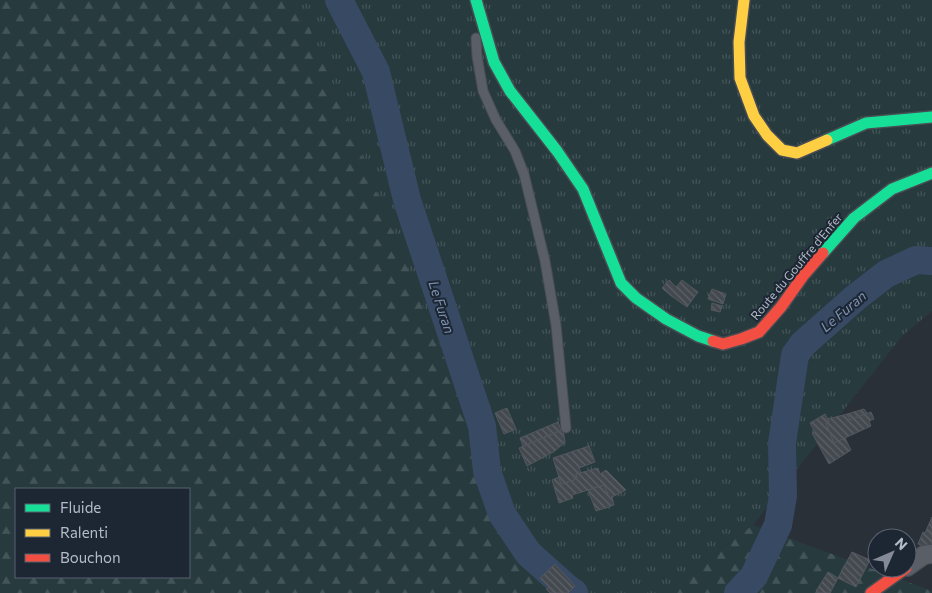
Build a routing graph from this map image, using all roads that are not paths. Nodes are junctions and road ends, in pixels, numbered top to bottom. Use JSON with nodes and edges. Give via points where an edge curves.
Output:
{"nodes":[{"id":1,"x":476,"y":0,"type":"edge"},
{"id":2,"x":744,"y":0,"type":"edge"},
{"id":3,"x":932,"y":117,"type":"edge"},
{"id":4,"x":932,"y":173,"type":"edge"},
{"id":5,"x":566,"y":428,"type":"dead end"},
{"id":6,"x":932,"y":554,"type":"edge"},
{"id":7,"x":917,"y":560,"type":"edge"},
{"id":8,"x":892,"y":578,"type":"edge"},
{"id":9,"x":871,"y":593,"type":"edge"}],
"edges":[{"from":1,"to":4,"type":"street","name":"Route du Gouffre d'Enfer","via":[[494,62],[510,91],[583,189],[621,283],[666,320],[698,336],[723,344],[758,332],[854,218],[892,189]]},
{"from":1,"to":5,"type":"lane","via":[[477,56],[483,91],[524,174],[545,260],[556,325]]},
{"from":2,"to":3,"type":"street","via":[[739,42],[740,78],[754,116],[766,135],[782,150],[797,153],[866,123]]},
{"from":6,"to":7,"type":"street"},
{"from":8,"to":9,"type":"street"}]}
